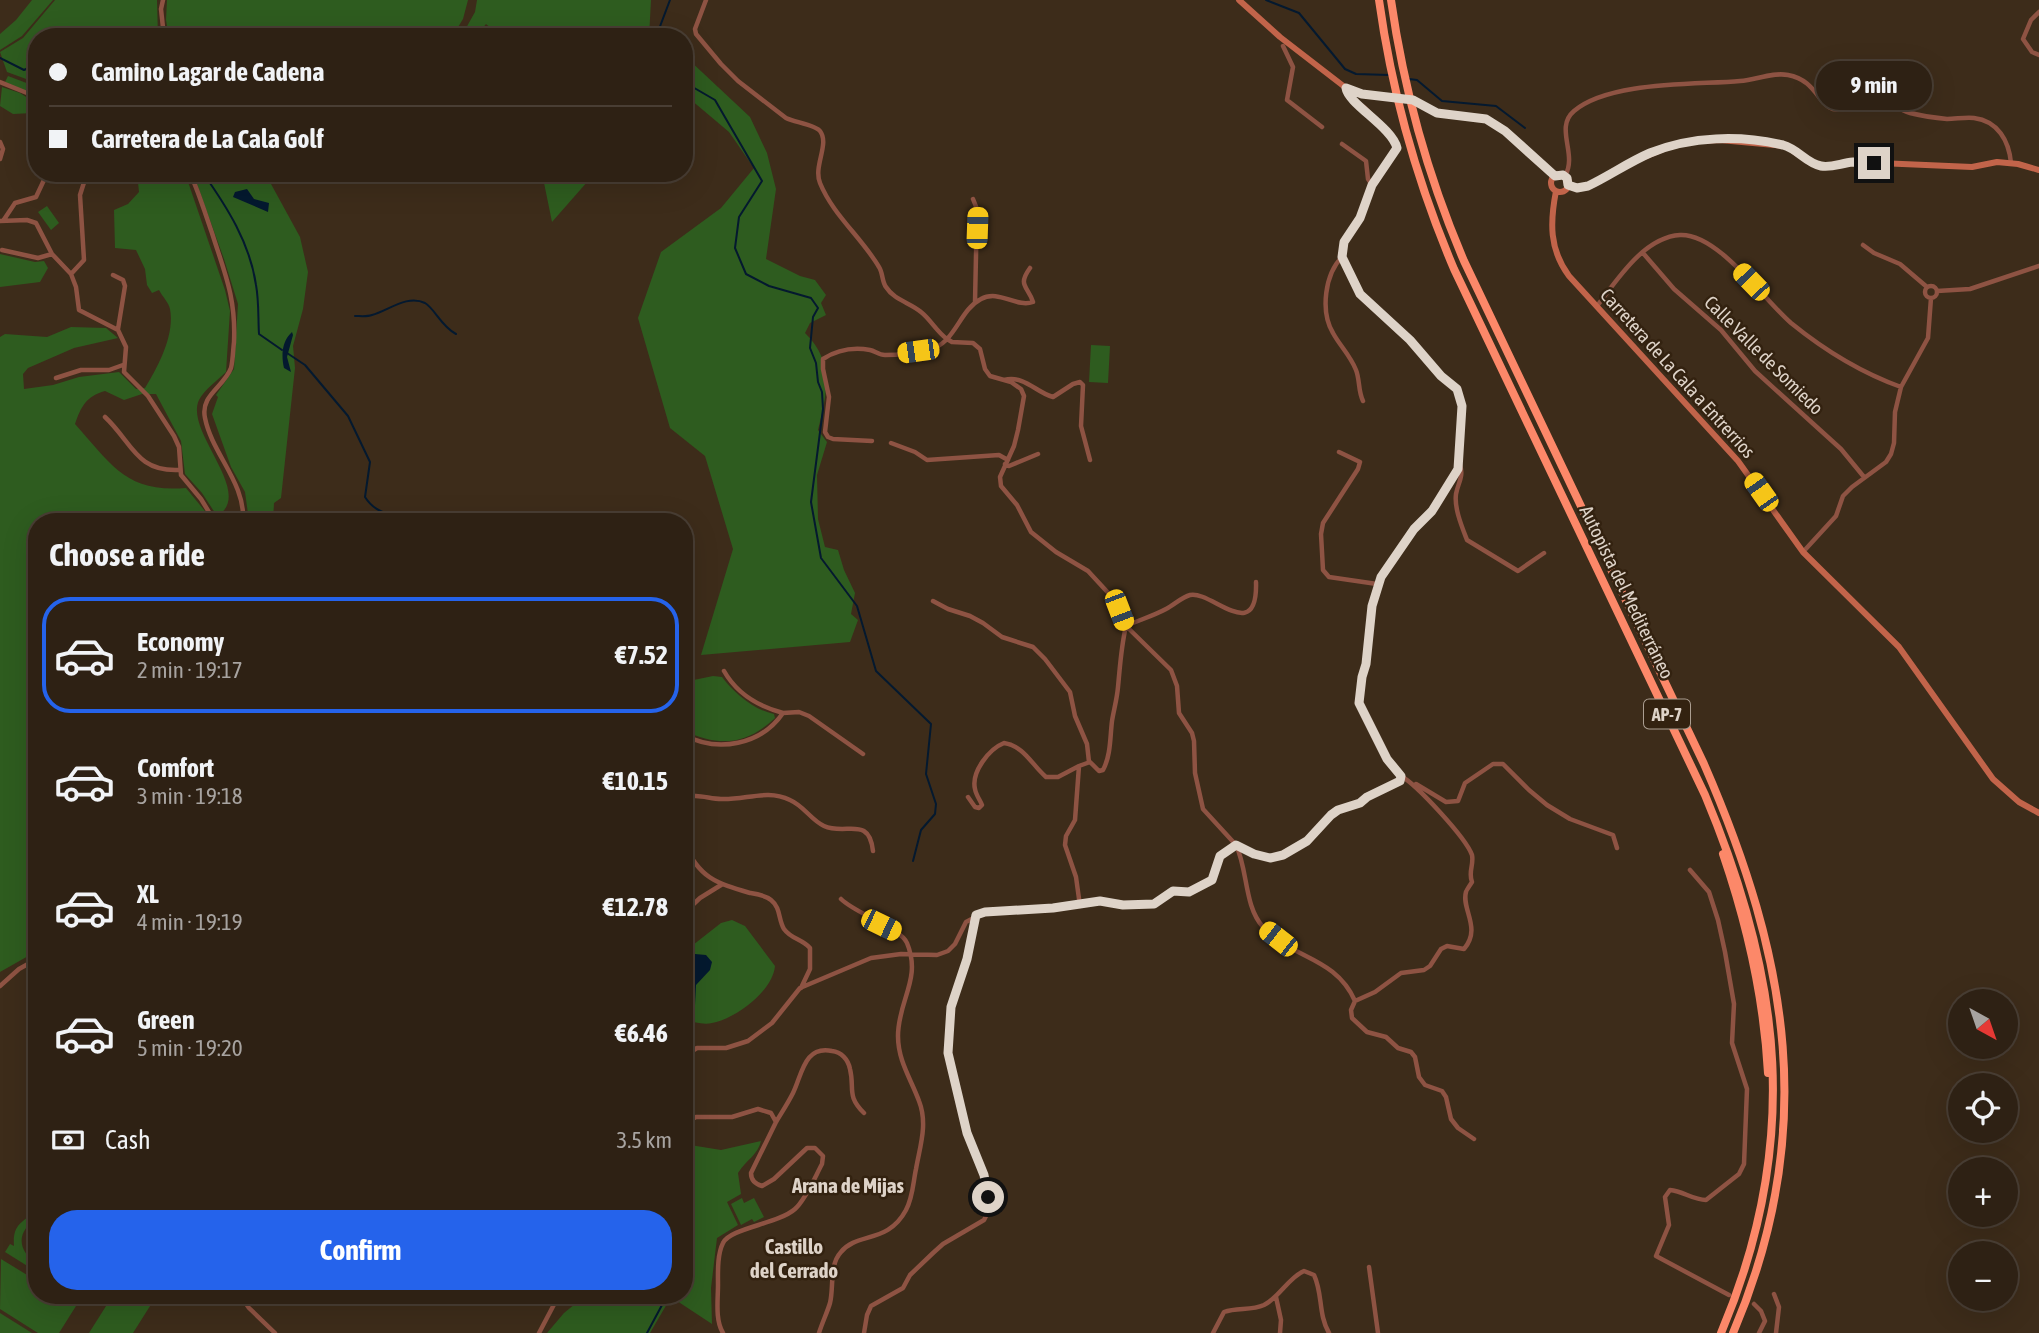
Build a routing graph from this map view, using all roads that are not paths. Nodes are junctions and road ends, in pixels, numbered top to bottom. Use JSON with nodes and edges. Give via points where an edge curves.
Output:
{"nodes":[{"id":1,"x":163,"y":0,"type":"edge"},
{"id":2,"x":706,"y":0,"type":"edge"},
{"id":3,"x":1239,"y":0,"type":"edge"},
{"id":4,"x":1379,"y":0,"type":"edge"},
{"id":5,"x":1391,"y":0,"type":"edge"},
{"id":6,"x":2039,"y":12,"type":"edge"},
{"id":7,"x":163,"y":28,"type":"edge"},
{"id":8,"x":1283,"y":46,"type":"dead end"},
{"id":9,"x":2039,"y":55,"type":"edge"},
{"id":10,"x":0,"y":82,"type":"edge"},
{"id":11,"x":1346,"y":88,"type":"junction"},
{"id":12,"x":28,"y":94,"type":"edge"},
{"id":13,"x":1322,"y":127,"type":"dead end"},
{"id":14,"x":0,"y":142,"type":"edge"},
{"id":15,"x":1342,"y":144,"type":"dead end"},
{"id":16,"x":0,"y":159,"type":"edge"},
{"id":17,"x":2011,"y":163,"type":"junction"},
{"id":18,"x":2039,"y":170,"type":"edge"},
{"id":19,"x":1555,"y":176,"type":"junction"},
{"id":20,"x":1565,"y":176,"type":"junction"},
{"id":21,"x":43,"y":182,"type":"edge"},
{"id":22,"x":84,"y":182,"type":"edge"},
{"id":23,"x":194,"y":182,"type":"edge"},
{"id":24,"x":1372,"y":185,"type":"junction"},
{"id":25,"x":1568,"y":185,"type":"junction"},
{"id":26,"x":1556,"y":191,"type":"junction"},
{"id":27,"x":973,"y":199,"type":"dead end"},
{"id":28,"x":1,"y":221,"type":"edge"},
{"id":29,"x":1863,"y":245,"type":"dead end"},
{"id":30,"x":2,"y":250,"type":"dead end"},
{"id":31,"x":1643,"y":253,"type":"junction"},
{"id":32,"x":52,"y":254,"type":"junction"},
{"id":33,"x":1342,"y":257,"type":"junction"},
{"id":34,"x":2039,"y":266,"type":"edge"},
{"id":35,"x":1030,"y":268,"type":"dead end"},
{"id":36,"x":71,"y":274,"type":"junction"},
{"id":37,"x":113,"y":275,"type":"dead end"},
{"id":38,"x":1927,"y":287,"type":"junction"},
{"id":39,"x":1937,"y":291,"type":"junction"},
{"id":40,"x":1931,"y":298,"type":"junction"},
{"id":41,"x":975,"y":303,"type":"junction"},
{"id":42,"x":1597,"y":306,"type":"junction"},
{"id":43,"x":118,"y":330,"type":"junction"},
{"id":44,"x":947,"y":339,"type":"junction"},
{"id":45,"x":123,"y":364,"type":"junction"},
{"id":46,"x":55,"y":378,"type":"dead end"},
{"id":47,"x":1003,"y":380,"type":"junction"},
{"id":48,"x":1901,"y":387,"type":"junction"},
{"id":49,"x":1363,"y":401,"type":"dead end"},
{"id":50,"x":105,"y":417,"type":"dead end"},
{"id":51,"x":872,"y":441,"type":"dead end"},
{"id":52,"x":891,"y":443,"type":"dead end"},
{"id":53,"x":1339,"y":452,"type":"dead end"},
{"id":54,"x":1038,"y":454,"type":"dead end"},
{"id":55,"x":1090,"y":460,"type":"dead end"},
{"id":56,"x":1007,"y":462,"type":"junction"},
{"id":57,"x":1459,"y":464,"type":"junction"},
{"id":58,"x":179,"y":470,"type":"junction"},
{"id":59,"x":1864,"y":477,"type":"junction"},
{"id":60,"x":209,"y":513,"type":"edge"},
{"id":61,"x":242,"y":513,"type":"edge"},
{"id":62,"x":1803,"y":552,"type":"junction"},
{"id":63,"x":1544,"y":553,"type":"dead end"},
{"id":64,"x":1256,"y":582,"type":"dead end"},
{"id":65,"x":1377,"y":584,"type":"junction"},
{"id":66,"x":933,"y":601,"type":"dead end"},
{"id":67,"x":1126,"y":626,"type":"junction"},
{"id":68,"x":724,"y":671,"type":"dead end"},
{"id":69,"x":783,"y":713,"type":"junction"},
{"id":70,"x":693,"y":739,"type":"edge"},
{"id":71,"x":863,"y":754,"type":"dead end"},
{"id":72,"x":1089,"y":762,"type":"junction"},
{"id":73,"x":1079,"y":766,"type":"junction"},
{"id":74,"x":1401,"y":776,"type":"junction"},
{"id":75,"x":1409,"y":780,"type":"junction"},
{"id":76,"x":693,"y":796,"type":"edge"},
{"id":77,"x":968,"y":797,"type":"dead end"},
{"id":78,"x":2039,"y":813,"type":"edge"},
{"id":79,"x":1236,"y":845,"type":"junction"},
{"id":80,"x":1617,"y":848,"type":"dead end"},
{"id":81,"x":873,"y":851,"type":"dead end"},
{"id":82,"x":693,"y":858,"type":"edge"},
{"id":83,"x":1690,"y":870,"type":"dead end"},
{"id":84,"x":722,"y":885,"type":"junction"},
{"id":85,"x":841,"y":899,"type":"dead end"},
{"id":86,"x":693,"y":905,"type":"edge"},
{"id":87,"x":1080,"y":906,"type":"junction"},
{"id":88,"x":976,"y":915,"type":"junction"},
{"id":89,"x":909,"y":954,"type":"junction"},
{"id":90,"x":28,"y":964,"type":"edge"},
{"id":91,"x":0,"y":986,"type":"edge"},
{"id":92,"x":800,"y":988,"type":"junction"},
{"id":93,"x":1355,"y":1001,"type":"junction"},
{"id":94,"x":693,"y":1050,"type":"edge"},
{"id":95,"x":864,"y":1113,"type":"dead end"},
{"id":96,"x":693,"y":1118,"type":"edge"},
{"id":97,"x":776,"y":1122,"type":"junction"},
{"id":98,"x":1474,"y":1139,"type":"dead end"},
{"id":99,"x":1369,"y":1266,"type":"dead end"},
{"id":100,"x":1774,"y":1294,"type":"dead end"},
{"id":101,"x":1730,"y":1295,"type":"dead end"},
{"id":102,"x":1276,"y":1297,"type":"junction"},
{"id":103,"x":240,"y":1304,"type":"edge"},
{"id":104,"x":246,"y":1304,"type":"edge"},
{"id":105,"x":554,"y":1304,"type":"edge"},
{"id":106,"x":1754,"y":1304,"type":"dead end"},
{"id":107,"x":249,"y":1308,"type":"junction"},
{"id":108,"x":275,"y":1333,"type":"edge"},
{"id":109,"x":539,"y":1333,"type":"edge"},
{"id":110,"x":723,"y":1333,"type":"edge"},
{"id":111,"x":819,"y":1333,"type":"edge"},
{"id":112,"x":864,"y":1333,"type":"edge"},
{"id":113,"x":1213,"y":1333,"type":"edge"},
{"id":114,"x":1280,"y":1333,"type":"edge"},
{"id":115,"x":1329,"y":1333,"type":"edge"},
{"id":116,"x":1378,"y":1333,"type":"edge"},
{"id":117,"x":1721,"y":1333,"type":"edge"},
{"id":118,"x":1733,"y":1333,"type":"edge"},
{"id":119,"x":1759,"y":1333,"type":"edge"},
{"id":120,"x":1776,"y":1333,"type":"edge"}],
"edges":[{"from":1,"to":7,"type":"street"},
{"from":2,"to":44,"type":"street","via":[[696,34],[738,81],[786,118],[820,131],[823,143],[817,172],[831,204],[881,270],[885,286],[919,310]]},
{"from":3,"to":11,"type":"street"},
{"from":4,"to":117,"type":"highway","name":"Autopista del Mediterráneo","number":"AP-7","via":[[1403,126],[1426,201],[1454,269],[1695,775],[1750,920],[1763,975],[1773,1058],[1771,1143],[1759,1221]]},
{"from":5,"to":118,"type":"highway","name":"Autopista del Mediterráneo","number":"AP-7","via":[[1419,137],[1438,198],[1717,794],[1763,929],[1781,1018],[1783,1136],[1769,1227]]},
{"from":6,"to":9,"type":"street","via":[[2023,39]]},
{"from":8,"to":13,"type":"street","via":[[1293,67],[1287,100]]},
{"from":10,"to":12,"type":"street"},
{"from":11,"to":19,"type":"street","via":[[1413,100],[1437,113],[1486,119]]},
{"from":11,"to":24,"type":"street","via":[[1349,97],[1396,145]]},
{"from":14,"to":16,"type":"street","via":[[4,149]]},
{"from":15,"to":24,"type":"street","via":[[1366,161]]},
{"from":17,"to":18,"type":"street"},
{"from":17,"to":20,"type":"street","via":[[2008,143],[1984,121],[1918,115],[1869,95],[1833,108],[1806,82],[1782,74],[1635,88],[1590,102],[1567,121],[1571,162]]},
{"from":17,"to":25,"type":"street","via":[[1822,166],[1779,144],[1697,141],[1650,153],[1588,186]]},
{"from":19,"to":20,"type":"street"},
{"from":19,"to":26,"type":"street","via":[[1552,184]]},
{"from":20,"to":25,"type":"street"},
{"from":21,"to":28,"type":"street","via":[[36,197],[15,203]]},
{"from":22,"to":36,"type":"street","via":[[80,195],[85,260]]},
{"from":23,"to":61,"type":"street","via":[[233,299],[235,323],[231,366],[208,398],[204,413],[241,497]]},
{"from":24,"to":33,"type":"street","via":[[1360,218],[1344,242]]},
{"from":25,"to":26,"type":"street"},
{"from":26,"to":42,"type":"street","name":"Carretera de La Cala a Entrerrios","via":[[1551,225],[1555,252],[1569,276]]},
{"from":27,"to":41,"type":"street","via":[[977,209]]},
{"from":28,"to":32,"type":"street","via":[[36,223]]},
{"from":29,"to":38,"type":"street","via":[[1900,264]]},
{"from":30,"to":32,"type":"street","via":[[38,258]]},
{"from":31,"to":42,"type":"street"},
{"from":31,"to":48,"type":"street","via":[[1680,235],[1703,241],[1818,342]]},
{"from":31,"to":59,"type":"street","name":"Calle Valle de Somiedo"},
{"from":32,"to":36,"type":"street"},
{"from":33,"to":49,"type":"street","via":[[1330,272],[1327,286],[1329,324],[1357,372]]},
{"from":33,"to":57,"type":"street","via":[[1360,294],[1460,393]]},
{"from":34,"to":39,"type":"street","via":[[1970,289]]},
{"from":35,"to":41,"type":"street","via":[[1023,281],[1030,304],[996,295]]},
{"from":36,"to":43,"type":"street","via":[[79,310]]},
{"from":37,"to":43,"type":"street","via":[[125,286]]},
{"from":38,"to":39,"type":"street","via":[[1934,286]]},
{"from":38,"to":40,"type":"street","via":[[1925,293]]},
{"from":39,"to":40,"type":"street"},
{"from":40,"to":48,"type":"street","via":[[1928,338]]},
{"from":41,"to":44,"type":"street"},
{"from":42,"to":62,"type":"street","name":"Carretera de La Cala a Entrerrios","via":[[1738,461]]},
{"from":43,"to":45,"type":"street","via":[[126,347]]},
{"from":44,"to":47,"type":"street","via":[[973,343],[990,376]]},
{"from":44,"to":51,"type":"street","via":[[929,350],[884,355],[867,349],[843,350],[823,359],[829,397],[825,432],[828,437]]},
{"from":45,"to":46,"type":"street"},
{"from":45,"to":58,"type":"street","via":[[127,376],[148,396],[177,442]]},
{"from":47,"to":55,"type":"street","via":[[1013,377],[1053,397],[1080,382],[1081,426]]},
{"from":47,"to":56,"type":"street","via":[[1021,389],[1024,396]]},
{"from":48,"to":59,"type":"street","via":[[1891,454]]},
{"from":50,"to":58,"type":"street","via":[[147,465]]},
{"from":52,"to":56,"type":"street","via":[[927,460],[999,455]]},
{"from":53,"to":65,"type":"street","via":[[1360,463],[1323,523],[1323,570],[1329,577]]},
{"from":54,"to":56,"type":"street","via":[[1009,466]]},
{"from":56,"to":67,"type":"street","via":[[1001,486],[1031,532],[1088,571],[1112,597]]},
{"from":57,"to":63,"type":"street","via":[[1456,503],[1467,540],[1518,570]]},
{"from":57,"to":65,"type":"street","via":[[1432,511],[1414,529]]},
{"from":58,"to":60,"type":"street"},
{"from":59,"to":62,"type":"street","via":[[1843,496],[1836,516]]},
{"from":62,"to":78,"type":"street","name":"Carretera de La Cala a Entrerrios","via":[[1899,647],[1993,779]]},
{"from":64,"to":67,"type":"street","via":[[1257,597],[1244,612],[1190,595]]},
{"from":65,"to":74,"type":"street","via":[[1359,703],[1387,759]]},
{"from":66,"to":72,"type":"street","via":[[983,623],[1002,637],[1033,647],[1045,659],[1070,692]]},
{"from":67,"to":72,"type":"street","via":[[1106,766],[1099,771]]},
{"from":67,"to":79,"type":"street","via":[[1171,670],[1179,713],[1194,741],[1203,810]]},
{"from":68,"to":69,"type":"street","via":[[750,700]]},
{"from":69,"to":70,"type":"street","via":[[760,734],[737,743],[705,744]]},
{"from":69,"to":71,"type":"street","via":[[804,713]]},
{"from":72,"to":73,"type":"street"},
{"from":73,"to":77,"type":"street","via":[[1052,779],[1021,750],[1004,743],[989,753],[976,777],[974,787],[982,805],[975,807]]},
{"from":73,"to":87,"type":"street","via":[[1075,820],[1065,845]]},
{"from":74,"to":75,"type":"street"},
{"from":74,"to":79,"type":"street","via":[[1400,781],[1331,815],[1307,841],[1283,855],[1270,858]]},
{"from":75,"to":80,"type":"street","via":[[1452,803],[1458,801],[1465,783],[1493,764],[1503,764],[1547,806],[1614,835]]},
{"from":75,"to":93,"type":"street","via":[[1471,854],[1472,882],[1465,896],[1472,923],[1468,944],[1461,950],[1441,949],[1424,970],[1401,973]]},
{"from":76,"to":81,"type":"street","via":[[781,796],[827,827],[863,829],[871,837]]},
{"from":79,"to":87,"type":"street","via":[[1220,856],[1212,880],[1189,892],[1173,891],[1154,904],[1100,901]]},
{"from":79,"to":93,"type":"street","via":[[1256,916],[1264,928],[1337,974]]},
{"from":82,"to":84,"type":"street"},
{"from":83,"to":101,"type":"street","via":[[1709,892],[1725,952],[1734,1004],[1731,1043],[1747,1089],[1744,1164],[1739,1174],[1706,1200],[1670,1190],[1665,1197],[1669,1225],[1656,1256]]},
{"from":84,"to":86,"type":"street"},
{"from":84,"to":92,"type":"street","via":[[772,901],[788,934],[810,948],[810,969]]},
{"from":85,"to":89,"type":"street","via":[[902,936]]},
{"from":87,"to":88,"type":"street"},
{"from":88,"to":89,"type":"street","via":[[966,922],[952,948],[942,954]]},
{"from":88,"to":112,"type":"street","via":[[951,1007],[948,1053],[967,1133],[984,1175],[988,1212],[984,1220],[943,1244],[910,1275],[903,1288],[872,1306]]},
{"from":89,"to":92,"type":"street","via":[[871,958]]},
{"from":89,"to":111,"type":"street","via":[[912,978],[900,1014],[898,1039],[902,1064],[923,1116],[913,1187],[906,1210],[894,1225],[878,1236],[848,1245],[838,1255],[831,1301]]},
{"from":90,"to":91,"type":"street"},
{"from":92,"to":94,"type":"street","via":[[772,1023],[748,1041]]},
{"from":93,"to":98,"type":"street","via":[[1352,1018],[1367,1032],[1411,1052],[1419,1077],[1425,1085],[1442,1091],[1451,1119]]},
{"from":95,"to":97,"type":"street","via":[[853,1099],[846,1059],[824,1050],[807,1059]]},
{"from":96,"to":97,"type":"street","via":[[732,1117],[762,1109]]},
{"from":97,"to":110,"type":"street","via":[[751,1173],[755,1183],[767,1184],[807,1148],[819,1150],[824,1160],[797,1208],[761,1226],[732,1233],[723,1243],[718,1303]]},
{"from":99,"to":116,"type":"street"},
{"from":100,"to":120,"type":"street","via":[[1779,1307]]},
{"from":102,"to":113,"type":"street","via":[[1262,1306],[1224,1312]]},
{"from":102,"to":114,"type":"street"},
{"from":102,"to":115,"type":"street","via":[[1298,1274],[1309,1272],[1317,1280],[1320,1311]]},
{"from":103,"to":107,"type":"street"},
{"from":104,"to":107,"type":"street"},
{"from":105,"to":109,"type":"street"},
{"from":106,"to":119,"type":"street","via":[[1765,1321]]},
{"from":107,"to":108,"type":"street"}]}
